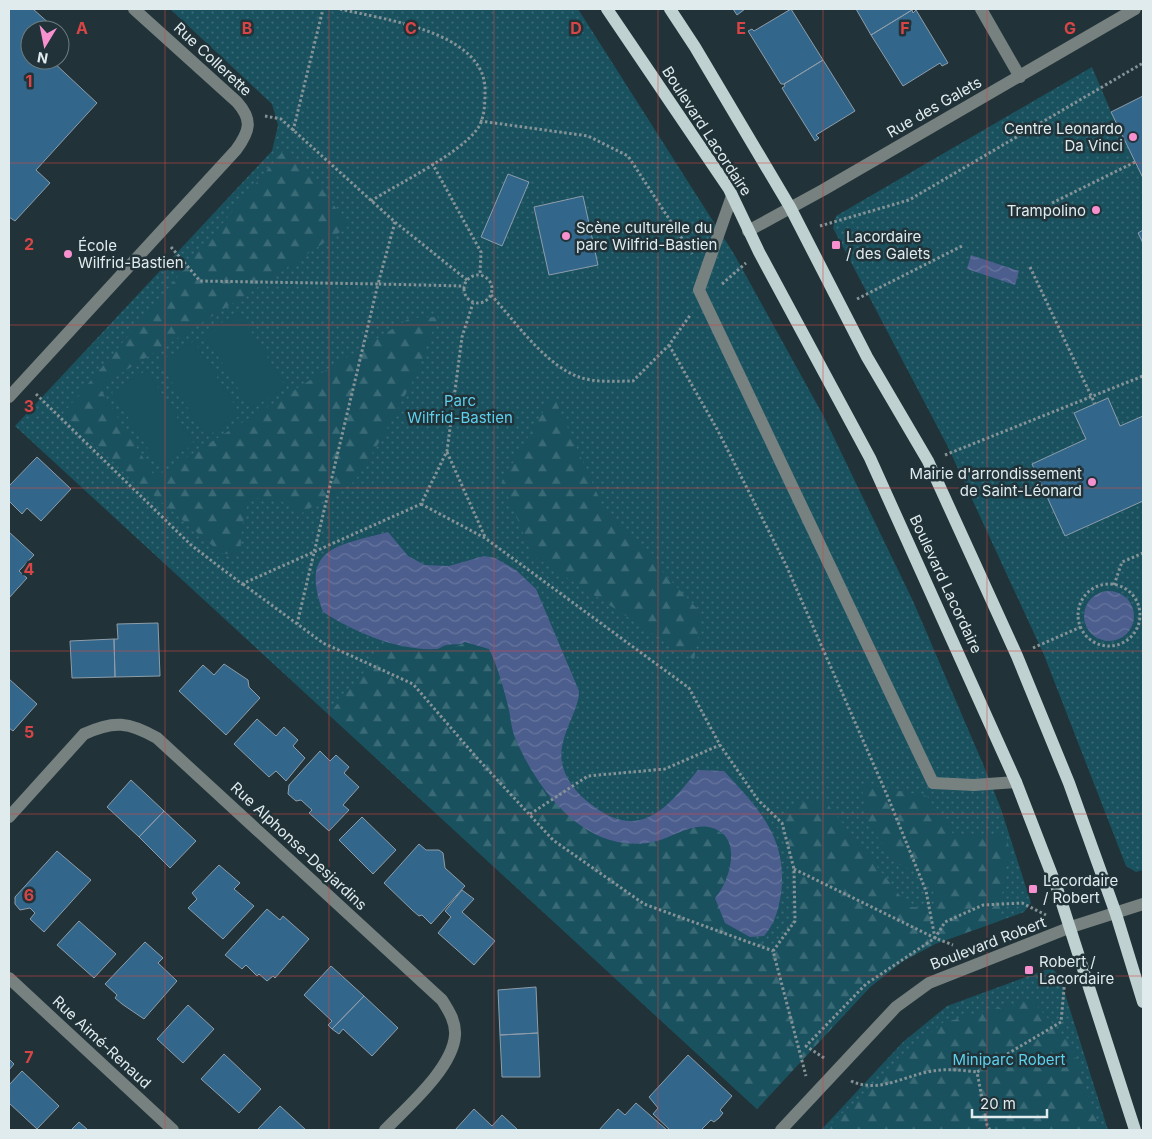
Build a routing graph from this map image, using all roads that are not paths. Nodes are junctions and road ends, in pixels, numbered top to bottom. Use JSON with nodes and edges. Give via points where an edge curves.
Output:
{"nodes":[{"id":1,"x":134,"y":9,"type":"edge"},
{"id":2,"x":607,"y":9,"type":"edge"},
{"id":3,"x":670,"y":9,"type":"edge"},
{"id":4,"x":981,"y":9,"type":"edge"},
{"id":5,"x":1135,"y":9,"type":"edge"},
{"id":6,"x":1020,"y":77,"type":"junction"},
{"id":7,"x":732,"y":196,"type":"junction"},
{"id":8,"x":790,"y":207,"type":"junction"},
{"id":9,"x":748,"y":231,"type":"junction"},
{"id":10,"x":9,"y":397,"type":"edge"},
{"id":11,"x":1016,"y":782,"type":"junction"},
{"id":12,"x":9,"y":817,"type":"edge"},
{"id":13,"x":1143,"y":904,"type":"edge"},
{"id":14,"x":1116,"y":914,"type":"junction"},
{"id":15,"x":1071,"y":928,"type":"junction"},
{"id":16,"x":9,"y":978,"type":"edge"},
{"id":17,"x":1143,"y":1002,"type":"edge"},
{"id":18,"x":174,"y":1130,"type":"edge"},
{"id":19,"x":386,"y":1130,"type":"edge"},
{"id":20,"x":781,"y":1130,"type":"edge"},
{"id":21,"x":1135,"y":1130,"type":"edge"}],
"edges":[{"from":1,"to":10,"type":"street","name":"Rue Collerette","via":[[237,102],[247,113],[248,127],[240,144]]},
{"from":2,"to":7,"type":"main road","name":"Boulevard Lacordaire"},
{"from":3,"to":8,"type":"main road","name":"Boulevard Lacordaire"},
{"from":4,"to":6,"type":"street"},
{"from":5,"to":6,"type":"street","name":"Rue des Galets"},
{"from":6,"to":8,"type":"street","name":"Rue des Galets"},
{"from":7,"to":9,"type":"main road","name":"Boulevard Lacordaire"},
{"from":7,"to":11,"type":"street","via":[[698,290],[932,783]]},
{"from":8,"to":9,"type":"street","name":"Rue des Galets"},
{"from":8,"to":14,"type":"main road","name":"Boulevard Lacordaire","via":[[840,307],[928,461],[1069,783]]},
{"from":9,"to":11,"type":"main road","name":"Boulevard Lacordaire","via":[[870,458]]},
{"from":11,"to":15,"type":"main road","name":"Boulevard Lacordaire"},
{"from":12,"to":19,"type":"street","name":"Rue Alphonse-Desjardins","via":[[84,734],[101,726],[120,724],[139,728],[157,738],[442,1000],[452,1017],[455,1034],[452,1052],[441,1069]]},
{"from":13,"to":14,"type":"street","name":"Boulevard Robert"},
{"from":14,"to":15,"type":"street","name":"Boulevard Robert"},
{"from":14,"to":17,"type":"main road","name":"Boulevard Lacordaire"},
{"from":15,"to":20,"type":"street","name":"Boulevard Robert","via":[[929,983],[896,1007]]},
{"from":15,"to":21,"type":"main road","name":"Boulevard Lacordaire"},
{"from":16,"to":18,"type":"street","name":"Rue Aimé-Renaud"}]}
